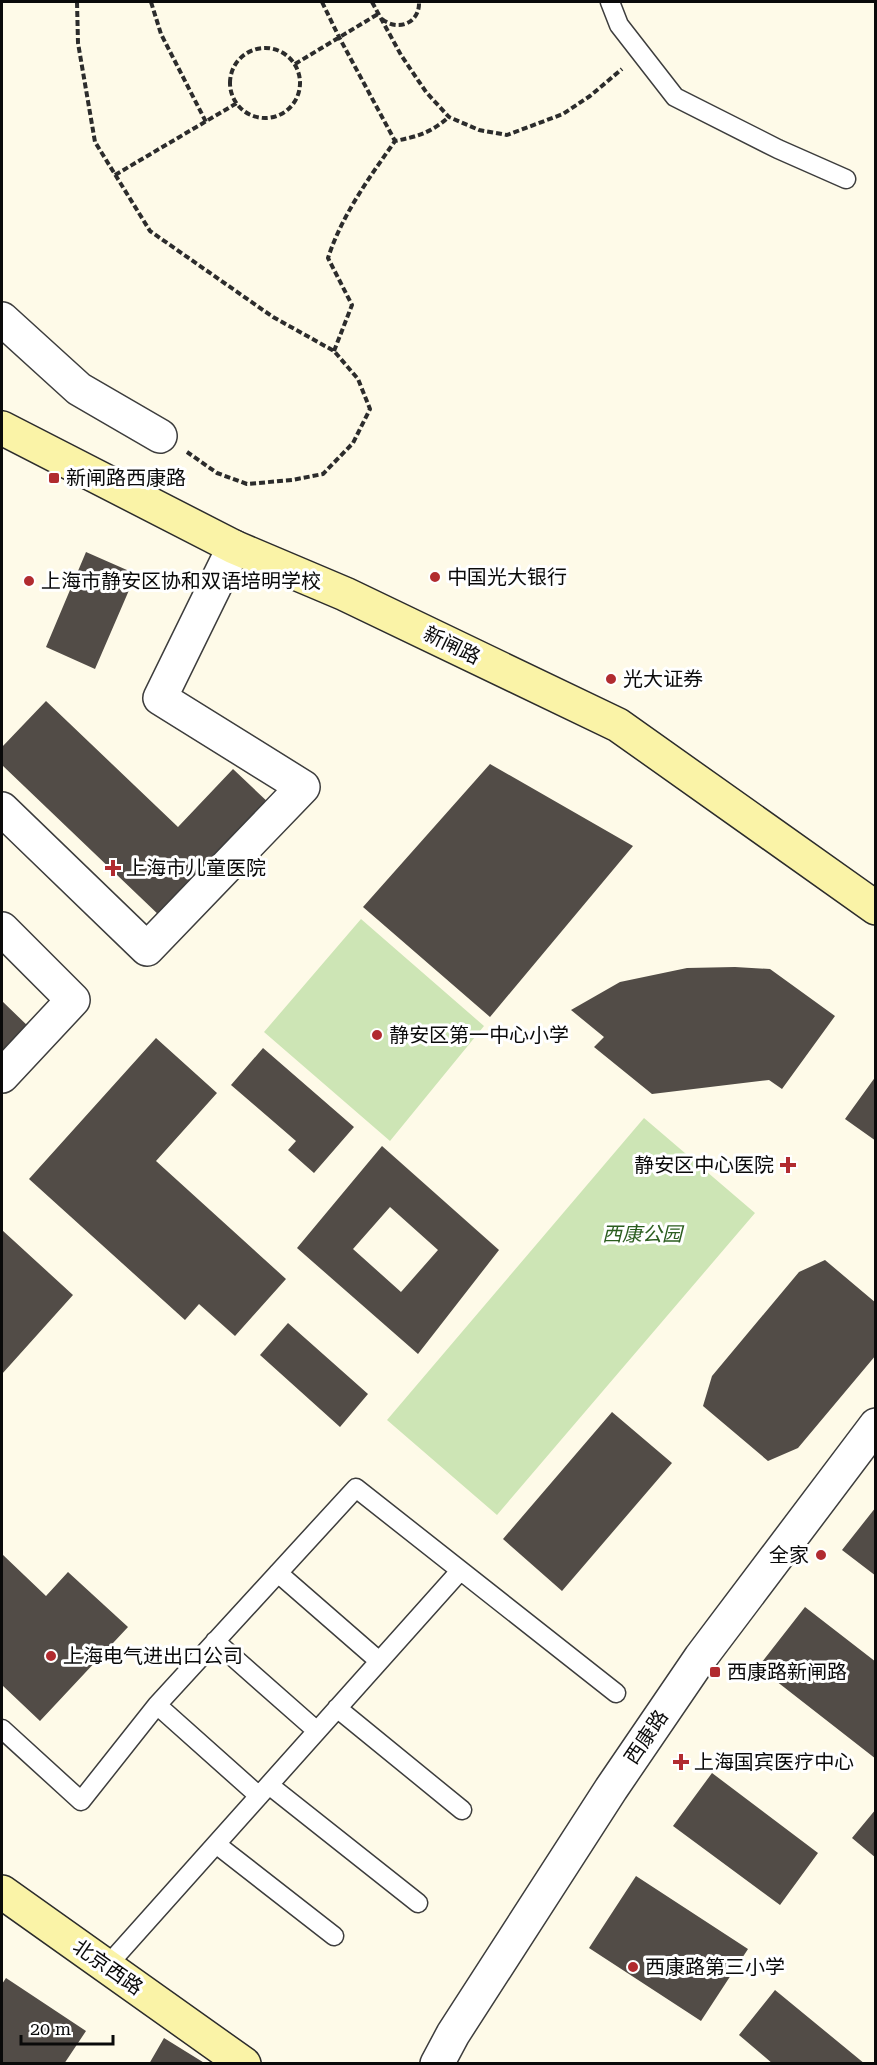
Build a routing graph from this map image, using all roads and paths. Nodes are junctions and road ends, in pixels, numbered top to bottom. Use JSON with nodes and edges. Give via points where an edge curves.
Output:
{"nodes":[{"id":1,"x":76,"y":2,"type":"edge"},
{"id":2,"x":151,"y":2,"type":"edge"},
{"id":3,"x":322,"y":2,"type":"edge"},
{"id":4,"x":374,"y":2,"type":"edge"},
{"id":5,"x":419,"y":2,"type":"edge"},
{"id":6,"x":610,"y":2,"type":"edge"},
{"id":7,"x":378,"y":14,"type":"junction"},
{"id":8,"x":339,"y":37,"type":"junction"},
{"id":9,"x":641,"y":53,"type":"junction"},
{"id":10,"x":294,"y":64,"type":"junction"},
{"id":11,"x":237,"y":103,"type":"junction"},
{"id":12,"x":449,"y":117,"type":"junction"},
{"id":13,"x":206,"y":122,"type":"junction"},
{"id":14,"x":395,"y":141,"type":"junction"},
{"id":15,"x":115,"y":175,"type":"junction"},
{"id":16,"x":846,"y":179,"type":"dead end"},
{"id":17,"x":2,"y":319,"type":"edge"},
{"id":18,"x":334,"y":351,"type":"junction"},
{"id":19,"x":2,"y":428,"type":"edge"},
{"id":20,"x":160,"y":436,"type":"joint"},
{"id":21,"x":234,"y":547,"type":"junction"},
{"id":22,"x":2,"y":809,"type":"edge"},
{"id":23,"x":876,"y":908,"type":"edge"},
{"id":24,"x":2,"y":929,"type":"edge"},
{"id":25,"x":2,"y":1077,"type":"edge"},
{"id":26,"x":876,"y":1425,"type":"edge"},
{"id":27,"x":460,"y":1571,"type":"junction"},
{"id":28,"x":278,"y":1573,"type":"junction"},
{"id":29,"x":215,"y":1641,"type":"junction"},
{"id":30,"x":379,"y":1661,"type":"junction"},
{"id":31,"x":616,"y":1693,"type":"dead end"},
{"id":32,"x":157,"y":1705,"type":"junction"},
{"id":33,"x":337,"y":1708,"type":"junction"},
{"id":34,"x":2,"y":1729,"type":"edge"},
{"id":35,"x":317,"y":1731,"type":"junction"},
{"id":36,"x":264,"y":1790,"type":"junction"},
{"id":37,"x":462,"y":1810,"type":"dead end"},
{"id":38,"x":216,"y":1844,"type":"junction"},
{"id":39,"x":2,"y":1892,"type":"edge"},
{"id":40,"x":418,"y":1903,"type":"dead end"},
{"id":41,"x":334,"y":1936,"type":"dead end"},
{"id":42,"x":107,"y":1966,"type":"junction"},
{"id":43,"x":244,"y":2064,"type":"edge"},
{"id":44,"x":438,"y":2064,"type":"edge"}],
"edges":[{"from":1,"to":15,"type":"path","via":[[78,43],[95,142]]},
{"from":2,"to":13,"type":"path","via":[[160,34]]},
{"from":3,"to":8,"type":"path"},
{"from":4,"to":7,"type":"path"},
{"from":5,"to":7,"type":"path","via":[[414,18],[402,25],[388,24]]},
{"from":6,"to":9,"type":"lane","via":[[619,25]]},
{"from":7,"to":8,"type":"path"},
{"from":7,"to":12,"type":"path","via":[[426,92]]},
{"from":8,"to":10,"type":"path"},
{"from":8,"to":14,"type":"path"},
{"from":9,"to":12,"type":"path","via":[[563,114],[507,135],[479,130]]},
{"from":9,"to":16,"type":"lane","via":[[675,97]]},
{"from":10,"to":11,"type":"path","via":[[300,87],[290,108],[268,117],[256,116]]},
{"from":10,"to":11,"type":"path","via":[[277,50],[246,53],[232,71],[230,82]]},
{"from":11,"to":13,"type":"path"},
{"from":12,"to":14,"type":"path","via":[[434,130]]},
{"from":13,"to":15,"type":"path"},
{"from":14,"to":18,"type":"path","via":[[364,184],[328,258],[352,305]]},
{"from":15,"to":18,"type":"path","via":[[150,231],[273,317]]},
{"from":17,"to":20,"type":"street","via":[[79,389]]},
{"from":18,"to":20,"type":"path","via":[[358,379],[370,409],[353,443],[322,474],[247,484],[217,473]]},
{"from":19,"to":21,"type":"main road","name":"新闸路"},
{"from":21,"to":22,"type":"street","via":[[160,698],[303,787],[147,949]]},
{"from":21,"to":23,"type":"main road","name":"新闸路","via":[[345,594],[618,725]]},
{"from":24,"to":25,"type":"street","via":[[74,1000]]},
{"from":26,"to":44,"type":"street","name":"西康路","via":[[701,1657],[611,1789],[453,2034]]},
{"from":27,"to":28,"type":"lane","via":[[356,1488]]},
{"from":27,"to":30,"type":"lane"},
{"from":27,"to":31,"type":"lane"},
{"from":28,"to":29,"type":"lane"},
{"from":28,"to":30,"type":"lane"},
{"from":29,"to":32,"type":"lane"},
{"from":29,"to":35,"type":"lane"},
{"from":30,"to":33,"type":"lane"},
{"from":32,"to":34,"type":"lane","via":[[81,1801]]},
{"from":32,"to":36,"type":"lane"},
{"from":33,"to":35,"type":"lane"},
{"from":33,"to":37,"type":"lane"},
{"from":35,"to":36,"type":"lane"},
{"from":36,"to":38,"type":"lane"},
{"from":36,"to":40,"type":"lane"},
{"from":38,"to":41,"type":"lane"},
{"from":38,"to":42,"type":"lane"},
{"from":39,"to":42,"type":"main road","name":"北京西路"},
{"from":42,"to":43,"type":"main road","name":"北京西路"}]}
